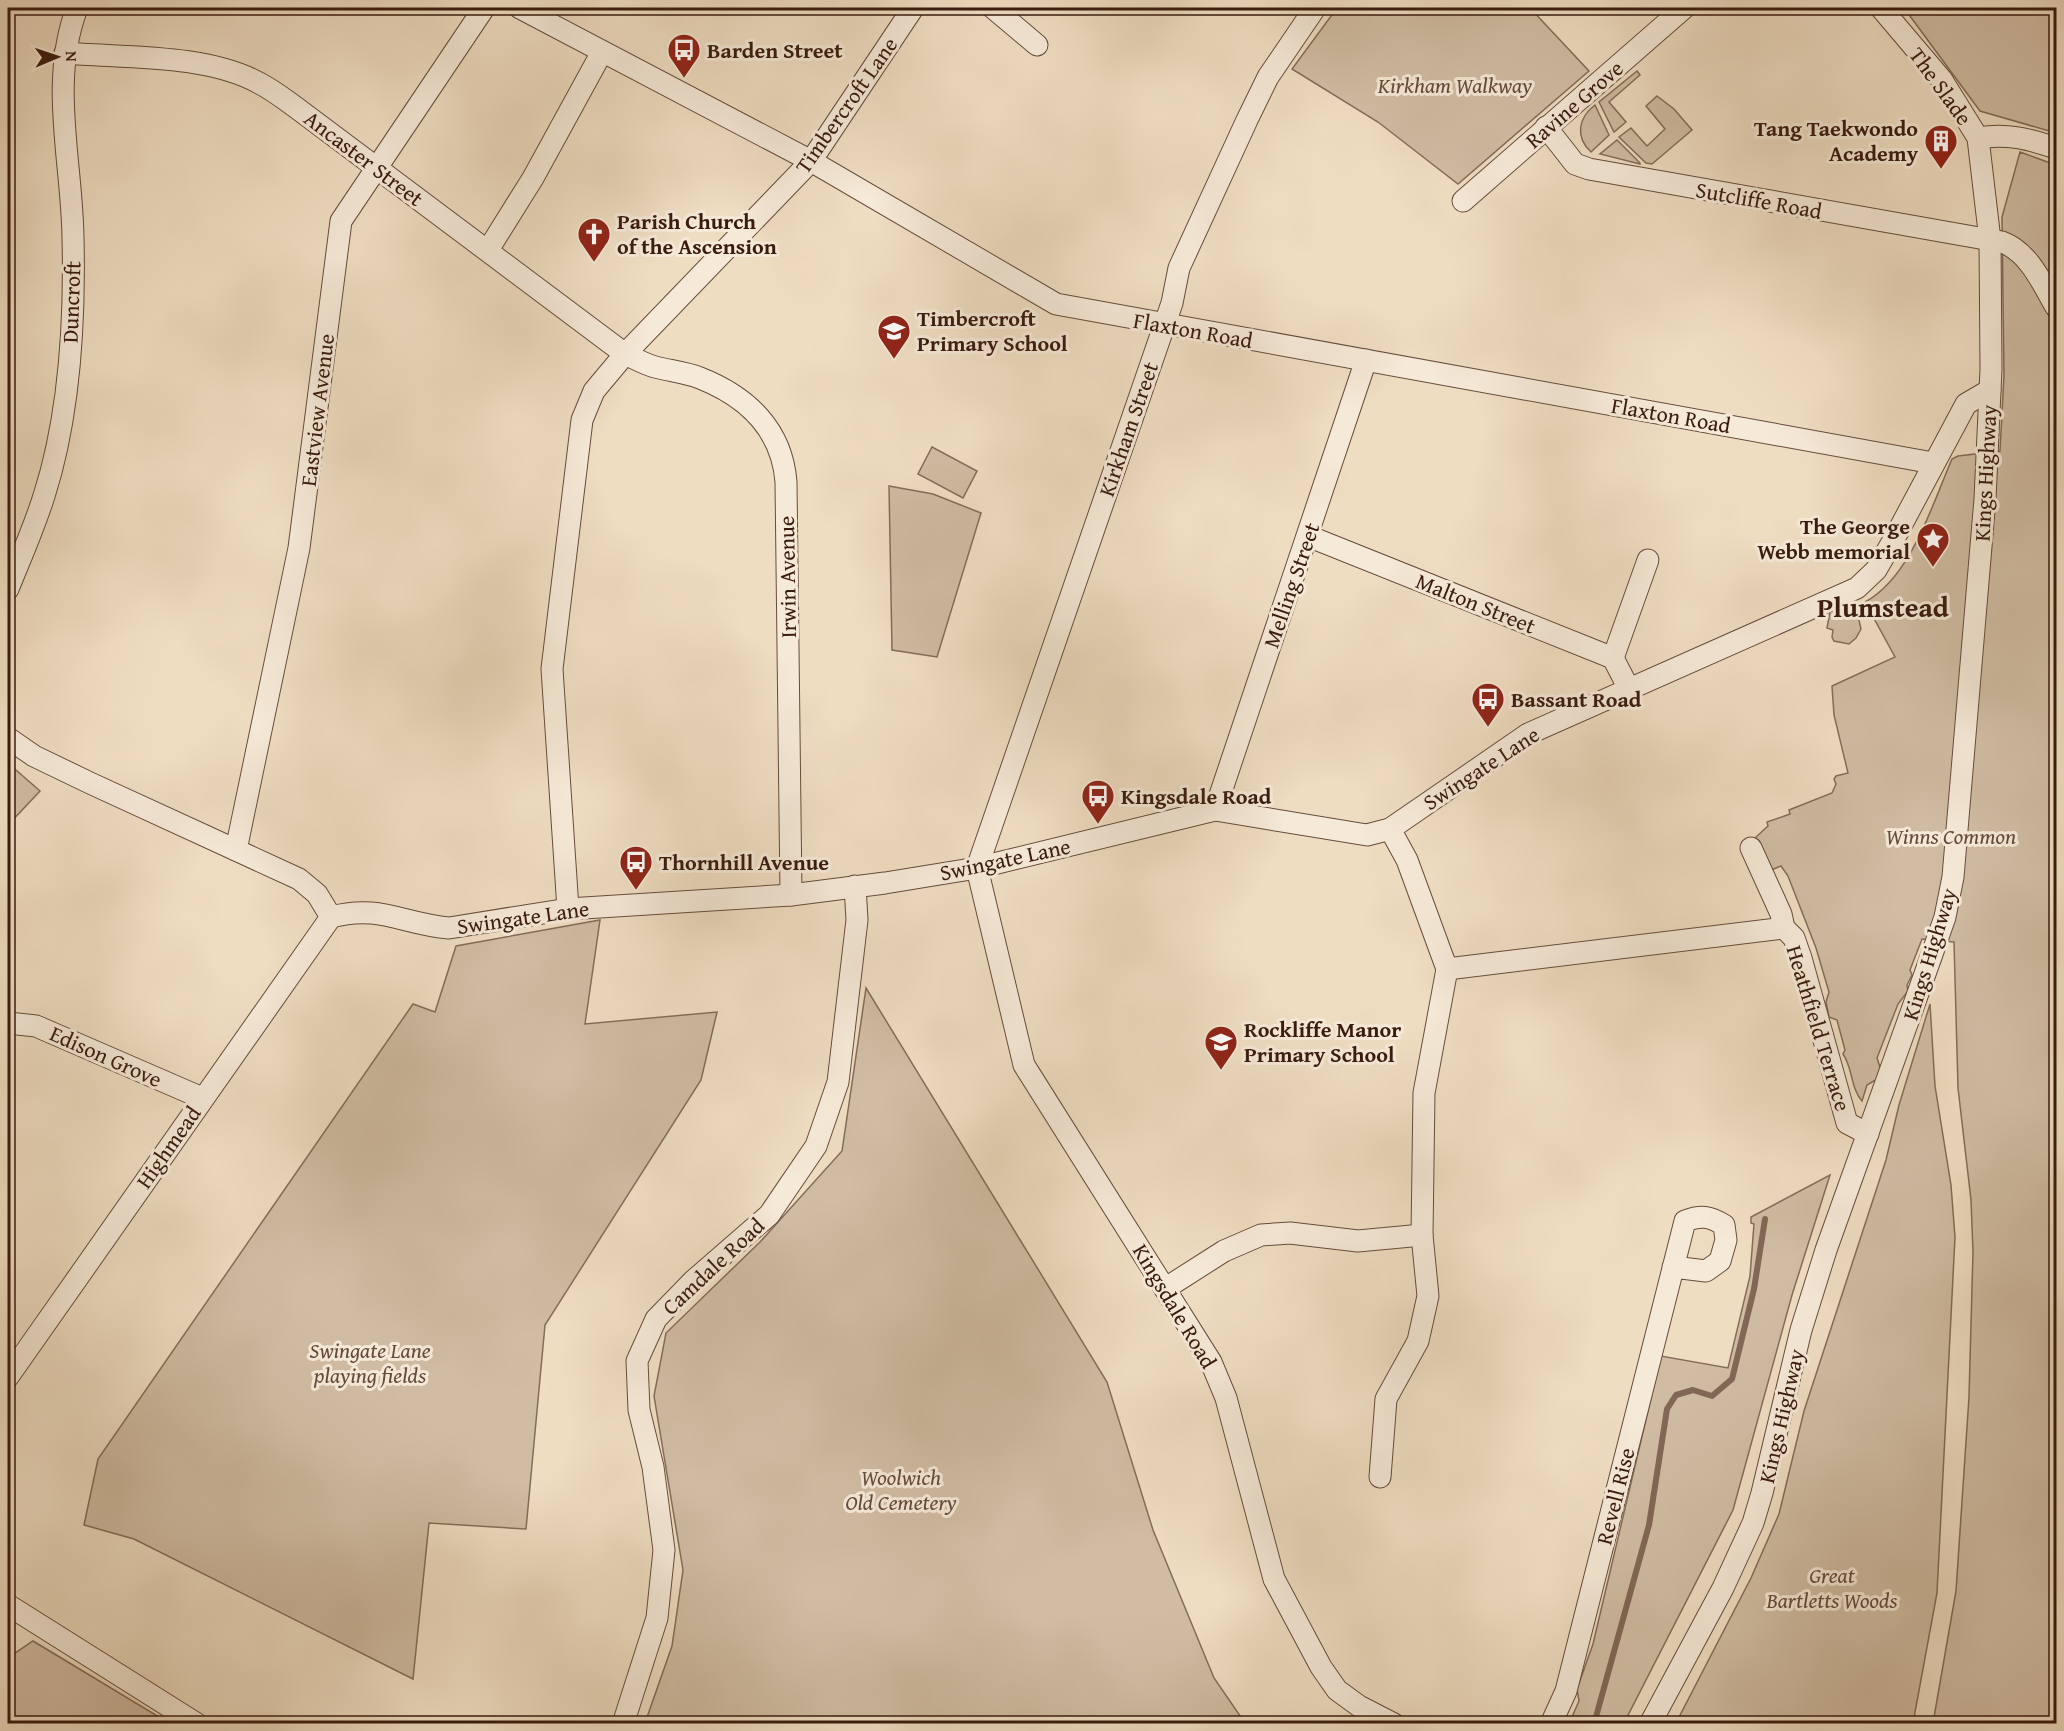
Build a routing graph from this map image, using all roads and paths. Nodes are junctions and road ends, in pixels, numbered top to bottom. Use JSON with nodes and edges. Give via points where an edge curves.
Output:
{"nodes":[{"id":1,"x":77,"y":8,"type":"edge"},
{"id":2,"x":484,"y":8,"type":"edge"},
{"id":3,"x":519,"y":8,"type":"edge"},
{"id":4,"x":913,"y":8,"type":"edge"},
{"id":5,"x":993,"y":8,"type":"edge"},
{"id":6,"x":1315,"y":8,"type":"edge"},
{"id":7,"x":1684,"y":8,"type":"edge"},
{"id":8,"x":1881,"y":8,"type":"edge"},
{"id":9,"x":1037,"y":45,"type":"dead end"},
{"id":10,"x":602,"y":52,"type":"junction"},
{"id":11,"x":65,"y":53,"type":"junction"},
{"id":12,"x":1546,"y":127,"type":"junction"},
{"id":13,"x":1978,"y":138,"type":"junction"},
{"id":14,"x":2056,"y":148,"type":"edge"},
{"id":15,"x":811,"y":162,"type":"junction"},
{"id":16,"x":376,"y":168,"type":"junction"},
{"id":17,"x":1463,"y":201,"type":"dead end"},
{"id":18,"x":1990,"y":240,"type":"junction"},
{"id":19,"x":488,"y":250,"type":"junction"},
{"id":20,"x":2056,"y":307,"type":"edge"},
{"id":21,"x":1164,"y":325,"type":"junction"},
{"id":22,"x":625,"y":354,"type":"junction"},
{"id":23,"x":1366,"y":360,"type":"junction"},
{"id":24,"x":1990,"y":390,"type":"junction"},
{"id":25,"x":1933,"y":463,"type":"junction"},
{"id":26,"x":1308,"y":536,"type":"junction"},
{"id":27,"x":1648,"y":560,"type":"dead end"},
{"id":28,"x":8,"y":589,"type":"edge"},
{"id":29,"x":1613,"y":658,"type":"junction"},
{"id":30,"x":1629,"y":688,"type":"junction"},
{"id":31,"x":8,"y":738,"type":"edge"},
{"id":32,"x":1215,"y":810,"type":"junction"},
{"id":33,"x":1390,"y":829,"type":"junction"},
{"id":34,"x":1751,"y":848,"type":"dead end"},
{"id":35,"x":236,"y":850,"type":"junction"},
{"id":36,"x":977,"y":868,"type":"junction"},
{"id":37,"x":855,"y":886,"type":"junction"},
{"id":38,"x":791,"y":895,"type":"junction"},
{"id":39,"x":568,"y":909,"type":"junction"},
{"id":40,"x":331,"y":917,"type":"junction"},
{"id":41,"x":1784,"y":928,"type":"junction"},
{"id":42,"x":1447,"y":969,"type":"junction"},
{"id":43,"x":8,"y":1023,"type":"edge"},
{"id":44,"x":202,"y":1098,"type":"junction"},
{"id":45,"x":1868,"y":1134,"type":"junction"},
{"id":46,"x":1422,"y":1235,"type":"junction"},
{"id":47,"x":1673,"y":1267,"type":"dead end"},
{"id":48,"x":1166,"y":1288,"type":"junction"},
{"id":49,"x":8,"y":1377,"type":"edge"},
{"id":50,"x":1380,"y":1477,"type":"dead end"},
{"id":51,"x":8,"y":1605,"type":"edge"},
{"id":52,"x":197,"y":1724,"type":"edge"},
{"id":53,"x":623,"y":1724,"type":"edge"},
{"id":54,"x":1394,"y":1724,"type":"edge"},
{"id":55,"x":1551,"y":1724,"type":"edge"},
{"id":56,"x":1650,"y":1724,"type":"edge"}],
"edges":[{"from":1,"to":11,"type":"street","name":"Duncroft"},
{"from":2,"to":16,"type":"street","name":"Eastview Avenue"},
{"from":3,"to":10,"type":"street","name":"Flaxton Road"},
{"from":4,"to":15,"type":"street","name":"Timbercroft Lane"},
{"from":5,"to":9,"type":"street"},
{"from":6,"to":21,"type":"street","name":"Kirkham Street","via":[[1268,77],[1246,120],[1179,268]]},
{"from":7,"to":12,"type":"street","name":"Ravine Grove"},
{"from":8,"to":13,"type":"street","name":"The Slade","via":[[1942,80]]},
{"from":10,"to":15,"type":"street","name":"Flaxton Road"},
{"from":10,"to":19,"type":"street","via":[[533,178]]},
{"from":11,"to":16,"type":"street","name":"Ancaster Street","via":[[220,68],[259,83]]},
{"from":11,"to":28,"type":"street","name":"Duncroft","via":[[63,116],[74,237],[66,388],[45,494]]},
{"from":12,"to":17,"type":"street","name":"Ravine Grove"},
{"from":12,"to":18,"type":"street","name":"Sutcliffe Road","via":[[1575,164],[1589,169]]},
{"from":13,"to":14,"type":"street","via":[[2001,134]]},
{"from":13,"to":18,"type":"street","name":"Kings Highway"},
{"from":15,"to":21,"type":"street","name":"Flaxton Road","via":[[1056,304]]},
{"from":15,"to":22,"type":"street","name":"Timbercroft Lane"},
{"from":16,"to":19,"type":"street","name":"Ancaster Street"},
{"from":16,"to":35,"type":"street","name":"Eastview Avenue","via":[[339,230],[299,548]]},
{"from":18,"to":20,"type":"street","name":"Sutcliffe Road","via":[[2015,247]]},
{"from":18,"to":24,"type":"street","name":"Kings Highway"},
{"from":19,"to":22,"type":"street","name":"Ancaster Street"},
{"from":21,"to":23,"type":"street","name":"Flaxton Road"},
{"from":21,"to":36,"type":"street","name":"Kirkham Street"},
{"from":22,"to":38,"type":"street","name":"Irwin Avenue","via":[[700,378],[749,408],[766,424],[784,461]]},
{"from":22,"to":39,"type":"street","via":[[594,392],[582,420],[552,661]]},
{"from":23,"to":25,"type":"street","name":"Flaxton Road"},
{"from":23,"to":26,"type":"street","name":"Melling Street"},
{"from":24,"to":25,"type":"street","name":"Swingate Lane","via":[[1966,404]]},
{"from":24,"to":45,"type":"street","name":"Kings Highway","via":[[1985,499],[1953,877],[1945,917]]},
{"from":25,"to":30,"type":"street","name":"Swingate Lane","via":[[1876,570],[1857,588]]},
{"from":26,"to":29,"type":"street","name":"Malton Street"},
{"from":26,"to":32,"type":"street","name":"Melling Street"},
{"from":27,"to":29,"type":"street"},
{"from":29,"to":30,"type":"street"},
{"from":30,"to":33,"type":"street","name":"Swingate Lane","via":[[1528,734]]},
{"from":31,"to":35,"type":"street","via":[[52,765]]},
{"from":32,"to":33,"type":"street","name":"Swingate Lane","via":[[1367,835]]},
{"from":32,"to":36,"type":"street","name":"Swingate Lane"},
{"from":33,"to":42,"type":"street","via":[[1407,860]]},
{"from":34,"to":41,"type":"street","name":"Heathfield Terrace"},
{"from":35,"to":40,"type":"street","via":[[298,879],[317,894]]},
{"from":36,"to":37,"type":"street","name":"Swingate Lane"},
{"from":36,"to":48,"type":"street","name":"Kingsdale Road","via":[[1024,1065]]},
{"from":37,"to":38,"type":"street","name":"Swingate Lane"},
{"from":37,"to":53,"type":"street","name":"Camdale Road","via":[[857,920],[838,1082],[816,1146],[768,1215],[656,1319],[638,1361],[639,1410],[664,1550],[657,1618]]},
{"from":38,"to":39,"type":"street","name":"Swingate Lane"},
{"from":39,"to":40,"type":"street","name":"Swingate Lane","via":[[449,928],[372,911]]},
{"from":40,"to":44,"type":"street","name":"Highmead"},
{"from":41,"to":42,"type":"street"},
{"from":41,"to":45,"type":"street","name":"Heathfield Terrace","via":[[1794,938],[1801,958],[1847,1123]]},
{"from":42,"to":46,"type":"street","via":[[1424,1093]]},
{"from":43,"to":44,"type":"street","name":"Edison Grove","via":[[36,1026]]},
{"from":44,"to":49,"type":"street","name":"Highmead"},
{"from":45,"to":56,"type":"street","name":"Kings Highway","via":[[1801,1330],[1752,1523],[1723,1588]]},
{"from":46,"to":48,"type":"street","via":[[1358,1241],[1290,1233],[1261,1235],[1224,1251]]},
{"from":46,"to":50,"type":"street","via":[[1428,1296],[1418,1341],[1386,1399]]},
{"from":47,"to":55,"type":"street","name":"Revell Rise","via":[[1566,1692]]},
{"from":48,"to":54,"type":"street","name":"Kingsdale Road","via":[[1211,1362],[1226,1398],[1274,1580],[1337,1690]]},
{"from":51,"to":52,"type":"street"}]}
